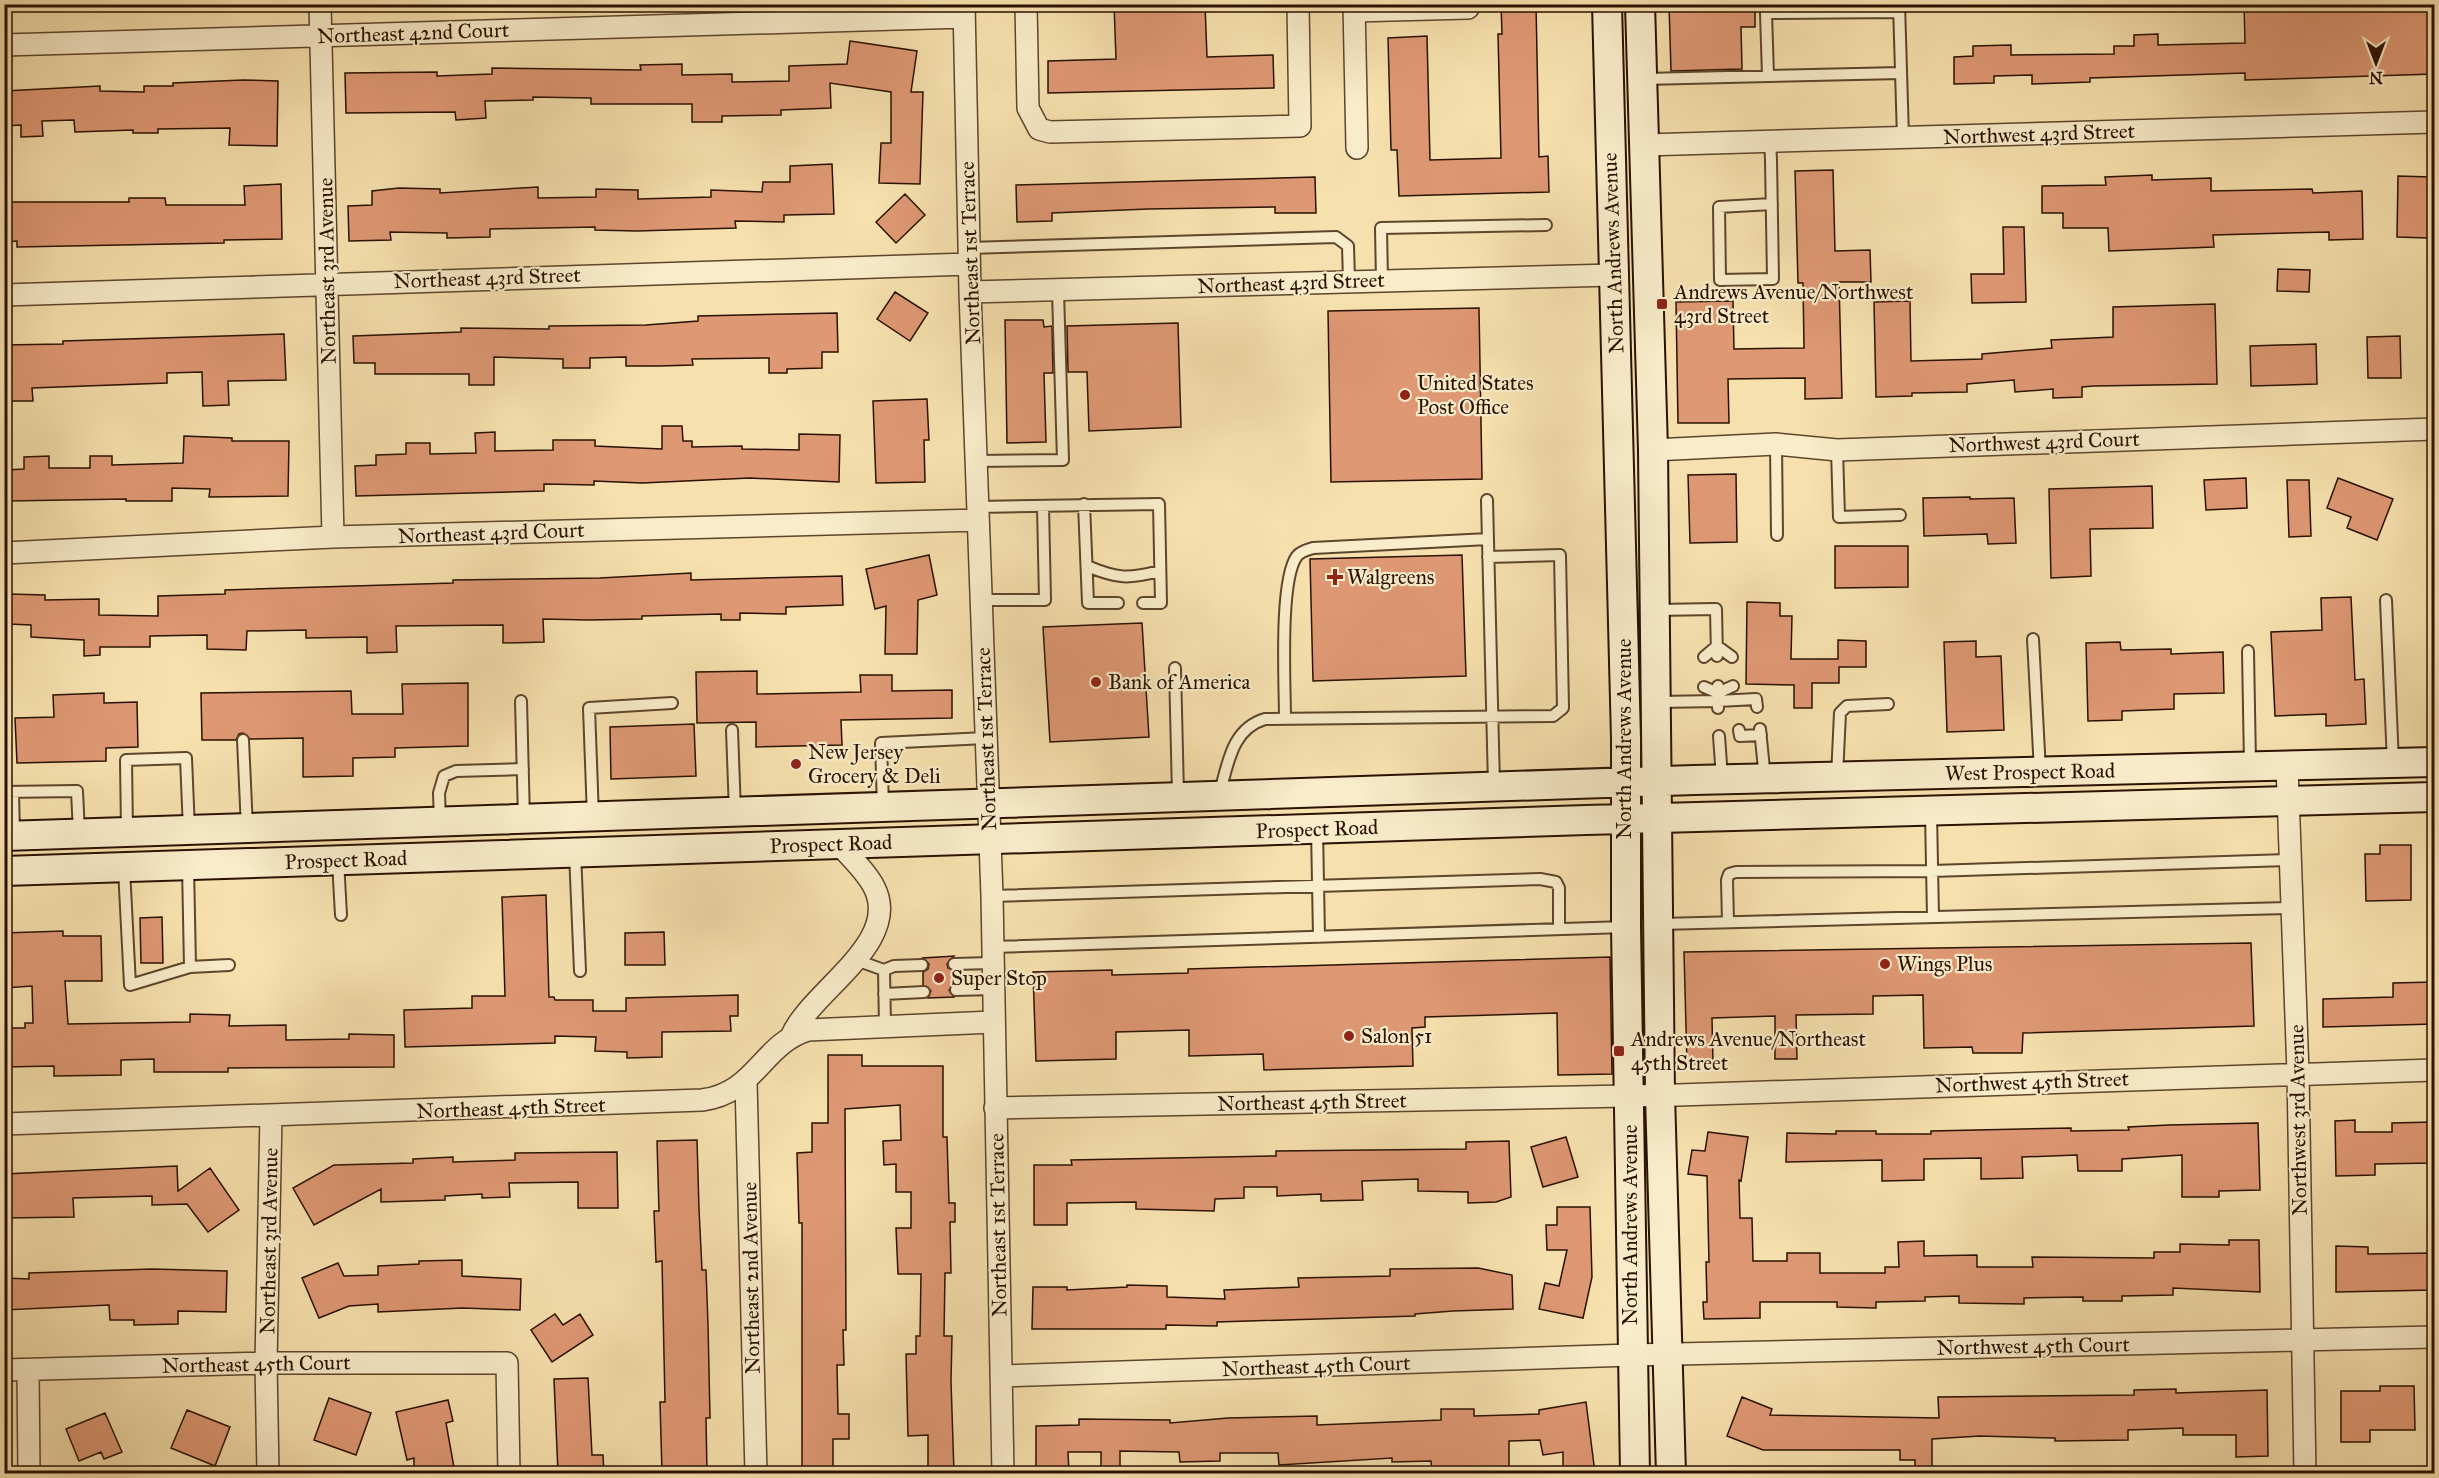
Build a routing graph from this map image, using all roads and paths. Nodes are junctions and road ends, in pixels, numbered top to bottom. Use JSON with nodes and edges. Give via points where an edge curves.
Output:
{"nodes":[{"id":1,"x":320,"y":4,"type":"edge"},
{"id":2,"x":1026,"y":4,"type":"edge"},
{"id":3,"x":1298,"y":4,"type":"edge"},
{"id":4,"x":1607,"y":4,"type":"edge"},
{"id":5,"x":1640,"y":4,"type":"edge"},
{"id":6,"x":1420,"y":7,"type":"edge"},
{"id":7,"x":1354,"y":8,"type":"edge"},
{"id":8,"x":1468,"y":8,"type":"dead end"},
{"id":9,"x":1899,"y":8,"type":"edge"},
{"id":10,"x":964,"y":11,"type":"edge"},
{"id":11,"x":321,"y":36,"type":"junction"},
{"id":12,"x":4,"y":45,"type":"edge"},
{"id":13,"x":1901,"y":73,"type":"junction"},
{"id":14,"x":1768,"y":76,"type":"junction"},
{"id":15,"x":1642,"y":80,"type":"junction"},
{"id":16,"x":1610,"y":111,"type":"junction"},
{"id":17,"x":2434,"y":122,"type":"edge"},
{"id":18,"x":1903,"y":138,"type":"junction"},
{"id":19,"x":1770,"y":142,"type":"junction"},
{"id":20,"x":1644,"y":145,"type":"junction"},
{"id":21,"x":1357,"y":148,"type":"dead end"},
{"id":22,"x":1772,"y":204,"type":"junction"},
{"id":23,"x":1546,"y":225,"type":"dead end"},
{"id":24,"x":969,"y":256,"type":"junction"},
{"id":25,"x":1613,"y":275,"type":"junction"},
{"id":26,"x":1349,"y":280,"type":"junction"},
{"id":27,"x":1382,"y":280,"type":"junction"},
{"id":28,"x":328,"y":283,"type":"junction"},
{"id":29,"x":970,"y":292,"type":"junction"},
{"id":30,"x":1058,"y":292,"type":"junction"},
{"id":31,"x":4,"y":295,"type":"edge"},
{"id":32,"x":2434,"y":429,"type":"edge"},
{"id":33,"x":1776,"y":444,"type":"junction"},
{"id":34,"x":1653,"y":450,"type":"junction"},
{"id":35,"x":1836,"y":450,"type":"junction"},
{"id":36,"x":976,"y":461,"type":"junction"},
{"id":37,"x":1487,"y":500,"type":"dead end"},
{"id":38,"x":1084,"y":504,"type":"junction"},
{"id":39,"x":1043,"y":506,"type":"junction"},
{"id":40,"x":978,"y":514,"type":"junction"},
{"id":41,"x":1900,"y":515,"type":"dead end"},
{"id":42,"x":1777,"y":535,"type":"dead end"},
{"id":43,"x":333,"y":537,"type":"junction"},
{"id":44,"x":1488,"y":539,"type":"junction"},
{"id":45,"x":4,"y":553,"type":"edge"},
{"id":46,"x":1488,"y":558,"type":"junction"},
{"id":47,"x":1087,"y":566,"type":"junction"},
{"id":48,"x":1160,"y":571,"type":"junction"},
{"id":49,"x":982,"y":600,"type":"junction"},
{"id":50,"x":2386,"y":600,"type":"dead end"},
{"id":51,"x":1118,"y":603,"type":"dead end"},
{"id":52,"x":1143,"y":603,"type":"dead end"},
{"id":53,"x":1656,"y":610,"type":"junction"},
{"id":54,"x":2033,"y":639,"type":"dead end"},
{"id":55,"x":1717,"y":651,"type":"junction"},
{"id":56,"x":2248,"y":651,"type":"dead end"},
{"id":57,"x":1704,"y":657,"type":"dead end"},
{"id":58,"x":1732,"y":657,"type":"dead end"},
{"id":59,"x":1175,"y":668,"type":"dead end"},
{"id":60,"x":1733,"y":686,"type":"dead end"},
{"id":61,"x":1704,"y":687,"type":"dead end"},
{"id":62,"x":1718,"y":697,"type":"junction"},
{"id":63,"x":521,"y":701,"type":"dead end"},
{"id":64,"x":1657,"y":702,"type":"junction"},
{"id":65,"x":672,"y":703,"type":"dead end"},
{"id":66,"x":1888,"y":704,"type":"dead end"},
{"id":67,"x":1757,"y":706,"type":"dead end"},
{"id":68,"x":1493,"y":718,"type":"junction"},
{"id":69,"x":1285,"y":719,"type":"junction"},
{"id":70,"x":732,"y":729,"type":"dead end"},
{"id":71,"x":986,"y":738,"type":"junction"},
{"id":72,"x":243,"y":740,"type":"dead end"},
{"id":73,"x":2434,"y":762,"type":"edge"},
{"id":74,"x":2393,"y":764,"type":"junction"},
{"id":75,"x":2287,"y":766,"type":"junction"},
{"id":76,"x":2250,"y":768,"type":"junction"},
{"id":77,"x":523,"y":769,"type":"junction"},
{"id":78,"x":2040,"y":772,"type":"junction"},
{"id":79,"x":1837,"y":777,"type":"junction"},
{"id":80,"x":1765,"y":779,"type":"junction"},
{"id":81,"x":1722,"y":780,"type":"junction"},
{"id":82,"x":1658,"y":782,"type":"junction"},
{"id":83,"x":1626,"y":783,"type":"junction"},
{"id":84,"x":1494,"y":788,"type":"junction"},
{"id":85,"x":9,"y":792,"type":"edge"},
{"id":86,"x":1218,"y":797,"type":"junction"},
{"id":87,"x":2434,"y":797,"type":"edge"},
{"id":88,"x":1179,"y":798,"type":"junction"},
{"id":89,"x":2288,"y":800,"type":"junction"},
{"id":90,"x":989,"y":804,"type":"junction"},
{"id":91,"x":883,"y":807,"type":"junction"},
{"id":92,"x":1931,"y":810,"type":"junction"},
{"id":93,"x":735,"y":812,"type":"junction"},
{"id":94,"x":593,"y":817,"type":"junction"},
{"id":95,"x":1658,"y":818,"type":"junction"},
{"id":96,"x":524,"y":819,"type":"junction"},
{"id":97,"x":1625,"y":819,"type":"junction"},
{"id":98,"x":440,"y":822,"type":"junction"},
{"id":99,"x":337,"y":825,"type":"junction"},
{"id":100,"x":247,"y":828,"type":"junction"},
{"id":101,"x":1317,"y":828,"type":"junction"},
{"id":102,"x":189,"y":830,"type":"junction"},
{"id":103,"x":127,"y":832,"type":"junction"},
{"id":104,"x":80,"y":833,"type":"junction"},
{"id":105,"x":9,"y":836,"type":"edge"},
{"id":106,"x":990,"y":839,"type":"junction"},
{"id":107,"x":839,"y":844,"type":"junction"},
{"id":108,"x":575,"y":853,"type":"junction"},
{"id":109,"x":2290,"y":860,"type":"junction"},
{"id":110,"x":338,"y":861,"type":"junction"},
{"id":111,"x":188,"y":865,"type":"junction"},
{"id":112,"x":124,"y":867,"type":"junction"},
{"id":113,"x":4,"y":871,"type":"edge"},
{"id":114,"x":1932,"y":871,"type":"junction"},
{"id":115,"x":1318,"y":887,"type":"junction"},
{"id":116,"x":992,"y":896,"type":"junction"},
{"id":117,"x":2291,"y":908,"type":"junction"},
{"id":118,"x":341,"y":915,"type":"dead end"},
{"id":119,"x":1933,"y":917,"type":"junction"},
{"id":120,"x":1728,"y":922,"type":"junction"},
{"id":121,"x":1659,"y":924,"type":"junction"},
{"id":122,"x":1626,"y":927,"type":"junction"},
{"id":123,"x":1559,"y":929,"type":"junction"},
{"id":124,"x":1319,"y":937,"type":"junction"},
{"id":125,"x":992,"y":955,"type":"junction"},
{"id":126,"x":855,"y":960,"type":"junction"},
{"id":127,"x":954,"y":964,"type":"dead end"},
{"id":128,"x":229,"y":965,"type":"dead end"},
{"id":129,"x":922,"y":965,"type":"dead end"},
{"id":130,"x":190,"y":967,"type":"junction"},
{"id":131,"x":884,"y":970,"type":"junction"},
{"id":132,"x":580,"y":971,"type":"dead end"},
{"id":133,"x":993,"y":989,"type":"junction"},
{"id":134,"x":956,"y":990,"type":"dead end"},
{"id":135,"x":924,"y":992,"type":"dead end"},
{"id":136,"x":884,"y":994,"type":"junction"},
{"id":137,"x":993,"y":1022,"type":"junction"},
{"id":138,"x":885,"y":1027,"type":"junction"},
{"id":139,"x":791,"y":1037,"type":"junction"},
{"id":140,"x":2434,"y":1070,"type":"edge"},
{"id":141,"x":2298,"y":1073,"type":"junction"},
{"id":142,"x":746,"y":1082,"type":"junction"},
{"id":143,"x":1660,"y":1095,"type":"junction"},
{"id":144,"x":1629,"y":1096,"type":"junction"},
{"id":145,"x":995,"y":1108,"type":"junction"},
{"id":146,"x":271,"y":1116,"type":"junction"},
{"id":147,"x":4,"y":1124,"type":"edge"},
{"id":148,"x":2434,"y":1337,"type":"edge"},
{"id":149,"x":2302,"y":1340,"type":"junction"},
{"id":150,"x":1666,"y":1354,"type":"junction"},
{"id":151,"x":1631,"y":1355,"type":"junction"},
{"id":152,"x":266,"y":1363,"type":"junction"},
{"id":153,"x":4,"y":1370,"type":"edge"},
{"id":154,"x":28,"y":1370,"type":"junction"},
{"id":155,"x":1001,"y":1376,"type":"junction"},
{"id":156,"x":30,"y":1473,"type":"edge"},
{"id":157,"x":268,"y":1473,"type":"edge"},
{"id":158,"x":509,"y":1473,"type":"edge"},
{"id":159,"x":756,"y":1473,"type":"edge"},
{"id":160,"x":1003,"y":1473,"type":"edge"},
{"id":161,"x":1635,"y":1473,"type":"edge"},
{"id":162,"x":1671,"y":1473,"type":"edge"},
{"id":163,"x":2305,"y":1473,"type":"edge"}],
"edges":[{"from":1,"to":11,"type":"street","name":"Northeast 3rd Avenue"},
{"from":2,"to":3,"type":"street","via":[[1028,108],[1039,129],[1050,132],[1300,126]]},
{"from":4,"to":16,"type":"main road","name":"North Andrews Avenue"},
{"from":5,"to":15,"type":"main road","name":"North Andrews Avenue"},
{"from":6,"to":7,"type":"street"},
{"from":6,"to":8,"type":"street"},
{"from":7,"to":21,"type":"street"},
{"from":9,"to":13,"type":"lane"},
{"from":9,"to":14,"type":"lane","via":[[1766,14]]},
{"from":10,"to":11,"type":"street","name":"Northeast 42nd Court"},
{"from":10,"to":24,"type":"street","name":"Northeast 1st Terrace"},
{"from":11,"to":12,"type":"street","name":"Northeast 42nd Court"},
{"from":11,"to":28,"type":"street","name":"Northeast 3rd Avenue"},
{"from":13,"to":14,"type":"lane"},
{"from":13,"to":18,"type":"lane"},
{"from":14,"to":15,"type":"lane"},
{"from":15,"to":20,"type":"main road","name":"North Andrews Avenue"},
{"from":16,"to":20,"type":"main road"},
{"from":16,"to":25,"type":"main road","name":"North Andrews Avenue"},
{"from":17,"to":18,"type":"street","name":"Northwest 43rd Street"},
{"from":18,"to":19,"type":"street","name":"Northwest 43rd Street"},
{"from":19,"to":20,"type":"street","name":"Northwest 43rd Street"},
{"from":19,"to":22,"type":"lane"},
{"from":20,"to":34,"type":"main road","name":"North Andrews Avenue"},
{"from":22,"to":22,"type":"lane","via":[[1773,279],[1720,280],[1719,207]]},
{"from":23,"to":27,"type":"lane","via":[[1381,228]]},
{"from":24,"to":26,"type":"lane","via":[[1336,237],[1348,246]]},
{"from":24,"to":28,"type":"street","name":"Northeast 43rd Street"},
{"from":24,"to":29,"type":"street","name":"Northeast 1st Terrace"},
{"from":25,"to":27,"type":"street","name":"Northeast 43rd Street"},
{"from":25,"to":83,"type":"main road","name":"North Andrews Avenue"},
{"from":26,"to":27,"type":"street","name":"Northeast 43rd Street"},
{"from":26,"to":30,"type":"street","name":"Northeast 43rd Street"},
{"from":28,"to":31,"type":"street","name":"Northeast 43rd Street"},
{"from":28,"to":43,"type":"street","name":"Northeast 3rd Avenue"},
{"from":29,"to":30,"type":"street","name":"Northeast 43rd Street"},
{"from":29,"to":36,"type":"street","name":"Northeast 1st Terrace"},
{"from":30,"to":36,"type":"lane","via":[[1063,460]]},
{"from":32,"to":35,"type":"street","name":"Northwest 43rd Court"},
{"from":33,"to":34,"type":"street","name":"Northwest 43rd Court"},
{"from":33,"to":35,"type":"street","name":"Northwest 43rd Court"},
{"from":33,"to":42,"type":"lane"},
{"from":34,"to":53,"type":"main road","name":"North Andrews Avenue"},
{"from":35,"to":41,"type":"lane","via":[[1839,517]]},
{"from":36,"to":40,"type":"street","name":"Northeast 1st Terrace"},
{"from":37,"to":44,"type":"lane"},
{"from":38,"to":39,"type":"lane"},
{"from":38,"to":47,"type":"lane"},
{"from":38,"to":48,"type":"lane","via":[[1160,504]]},
{"from":39,"to":40,"type":"lane"},
{"from":39,"to":49,"type":"lane","via":[[1045,600]]},
{"from":40,"to":43,"type":"street","name":"Northeast 43rd Court"},
{"from":40,"to":49,"type":"street","name":"Northeast 1st Terrace"},
{"from":43,"to":45,"type":"street","name":"Northeast 43rd Court"},
{"from":44,"to":46,"type":"lane"},
{"from":44,"to":69,"type":"lane","via":[[1302,551],[1287,579]]},
{"from":46,"to":68,"type":"lane"},
{"from":46,"to":68,"type":"lane","via":[[1560,555],[1563,708],[1553,716]]},
{"from":47,"to":48,"type":"lane","via":[[1114,577]]},
{"from":47,"to":51,"type":"lane","via":[[1088,603]]},
{"from":48,"to":52,"type":"lane","via":[[1161,603]]},
{"from":49,"to":71,"type":"street","name":"Northeast 1st Terrace"},
{"from":50,"to":74,"type":"lane"},
{"from":53,"to":55,"type":"lane","via":[[1716,609]]},
{"from":53,"to":64,"type":"main road","name":"North Andrews Avenue"},
{"from":54,"to":78,"type":"lane"},
{"from":55,"to":57,"type":"lane"},
{"from":55,"to":58,"type":"lane"},
{"from":56,"to":76,"type":"lane"},
{"from":59,"to":88,"type":"lane"},
{"from":60,"to":62,"type":"lane"},
{"from":61,"to":62,"type":"lane"},
{"from":62,"to":64,"type":"lane"},
{"from":62,"to":67,"type":"lane","via":[[1738,704],[1756,699]]},
{"from":63,"to":77,"type":"lane"},
{"from":64,"to":82,"type":"main road","name":"North Andrews Avenue"},
{"from":65,"to":94,"type":"lane","via":[[589,708]]},
{"from":66,"to":79,"type":"lane","via":[[1847,706],[1840,713]]},
{"from":68,"to":69,"type":"lane"},
{"from":68,"to":84,"type":"lane"},
{"from":69,"to":86,"type":"lane","via":[[1252,723],[1236,740]]},
{"from":70,"to":93,"type":"lane"},
{"from":71,"to":90,"type":"street","name":"Northeast 1st Terrace"},
{"from":71,"to":91,"type":"lane","via":[[881,744]]},
{"from":72,"to":100,"type":"lane"},
{"from":73,"to":74,"type":"main road","name":"West Prospect Road"},
{"from":74,"to":75,"type":"main road","name":"West Prospect Road"},
{"from":75,"to":76,"type":"main road","name":"West Prospect Road"},
{"from":75,"to":89,"type":"street","name":"Northwest 3rd Avenue"},
{"from":76,"to":78,"type":"main road","name":"West Prospect Road"},
{"from":77,"to":96,"type":"lane"},
{"from":77,"to":98,"type":"lane","via":[[456,771],[444,776],[439,793]]},
{"from":78,"to":79,"type":"main road","name":"West Prospect Road"},
{"from":79,"to":80,"type":"main road","name":"West Prospect Road"},
{"from":80,"to":81,"type":"main road","name":"West Prospect Road"},
{"from":80,"to":81,"type":"lane","via":[[1760,732],[1719,733]]},
{"from":81,"to":82,"type":"main road","name":"West Prospect Road"},
{"from":82,"to":83,"type":"main road","name":"West Prospect Road"},
{"from":82,"to":95,"type":"main road","name":"North Andrews Avenue"},
{"from":83,"to":84,"type":"main road","name":"Prospect Road"},
{"from":83,"to":97,"type":"main road","name":"North Andrews Avenue"},
{"from":84,"to":86,"type":"main road","name":"Prospect Road"},
{"from":85,"to":104,"type":"lane","via":[[77,791]]},
{"from":85,"to":105,"type":"lane"},
{"from":86,"to":88,"type":"main road","name":"Prospect Road"},
{"from":87,"to":89,"type":"main road","name":"West Prospect Road"},
{"from":88,"to":90,"type":"main road","name":"Prospect Road"},
{"from":89,"to":92,"type":"main road","name":"West Prospect Road"},
{"from":89,"to":109,"type":"street","name":"Northwest 3rd Avenue"},
{"from":90,"to":91,"type":"main road","name":"Prospect Road"},
{"from":90,"to":106,"type":"street","name":"Northeast 1st Terrace"},
{"from":91,"to":93,"type":"main road","name":"Prospect Road"},
{"from":92,"to":95,"type":"main road","name":"West Prospect Road"},
{"from":92,"to":114,"type":"lane"},
{"from":93,"to":94,"type":"main road","name":"Prospect Road"},
{"from":94,"to":96,"type":"main road","name":"Prospect Road"},
{"from":95,"to":97,"type":"main road","name":"Prospect Road"},
{"from":95,"to":121,"type":"main road","name":"North Andrews Avenue"},
{"from":96,"to":98,"type":"main road","name":"Prospect Road"},
{"from":97,"to":101,"type":"main road","name":"Prospect Road"},
{"from":97,"to":122,"type":"main road","name":"North Andrews Avenue"},
{"from":98,"to":99,"type":"main road","name":"Prospect Road"},
{"from":99,"to":100,"type":"main road","name":"Prospect Road"},
{"from":99,"to":110,"type":"main road"},
{"from":100,"to":102,"type":"main road","name":"Prospect Road"},
{"from":101,"to":106,"type":"main road","name":"Prospect Road"},
{"from":101,"to":115,"type":"lane"},
{"from":102,"to":103,"type":"main road","name":"Prospect Road"},
{"from":102,"to":103,"type":"lane","via":[[186,758],[126,760]]},
{"from":103,"to":104,"type":"main road","name":"Prospect Road"},
{"from":104,"to":105,"type":"main road","name":"Prospect Road"},
{"from":106,"to":107,"type":"main road","name":"Prospect Road"},
{"from":106,"to":116,"type":"street","name":"Northeast 1st Terrace"},
{"from":107,"to":108,"type":"main road","name":"Prospect Road"},
{"from":107,"to":126,"type":"street","via":[[870,880],[879,907],[872,937]]},
{"from":108,"to":110,"type":"main road","name":"Prospect Road"},
{"from":108,"to":132,"type":"lane"},
{"from":109,"to":114,"type":"lane"},
{"from":109,"to":117,"type":"street","name":"Northwest 3rd Avenue"},
{"from":110,"to":111,"type":"main road","name":"Prospect Road"},
{"from":110,"to":118,"type":"lane"},
{"from":111,"to":112,"type":"main road","name":"Prospect Road"},
{"from":111,"to":130,"type":"lane"},
{"from":112,"to":113,"type":"main road","name":"Prospect Road"},
{"from":112,"to":130,"type":"lane","via":[[130,985]]},
{"from":114,"to":119,"type":"lane"},
{"from":114,"to":120,"type":"lane","via":[[1736,872],[1729,874],[1727,880]]},
{"from":115,"to":116,"type":"lane"},
{"from":115,"to":123,"type":"lane","via":[[1540,879],[1556,882],[1559,888]]},
{"from":115,"to":124,"type":"lane"},
{"from":116,"to":125,"type":"street","name":"Northeast 1st Terrace"},
{"from":117,"to":119,"type":"lane"},
{"from":117,"to":141,"type":"street","name":"Northwest 3rd Avenue"},
{"from":119,"to":120,"type":"lane"},
{"from":120,"to":121,"type":"lane"},
{"from":121,"to":143,"type":"main road","name":"North Andrews Avenue"},
{"from":122,"to":123,"type":"lane"},
{"from":122,"to":144,"type":"main road","name":"North Andrews Avenue"},
{"from":123,"to":124,"type":"lane"},
{"from":124,"to":125,"type":"lane"},
{"from":125,"to":127,"type":"lane"},
{"from":125,"to":133,"type":"street","name":"Northeast 1st Terrace"},
{"from":126,"to":131,"type":"lane"},
{"from":126,"to":139,"type":"street","via":[[805,1013]]},
{"from":128,"to":130,"type":"lane"},
{"from":129,"to":131,"type":"lane"},
{"from":131,"to":136,"type":"lane"},
{"from":133,"to":134,"type":"lane"},
{"from":133,"to":137,"type":"street","name":"Northeast 1st Terrace"},
{"from":135,"to":136,"type":"lane"},
{"from":136,"to":138,"type":"lane"},
{"from":137,"to":138,"type":"street","name":"Northeast 45th Street"},
{"from":137,"to":145,"type":"street","name":"Northeast 1st Terrace"},
{"from":138,"to":139,"type":"street","name":"Northeast 45th Street","via":[[818,1029]]},
{"from":139,"to":142,"type":"street","name":"Northeast 45th Street"},
{"from":140,"to":141,"type":"street","name":"Northwest 45th Street"},
{"from":141,"to":143,"type":"street","name":"Northwest 45th Street"},
{"from":141,"to":149,"type":"street","name":"Northwest 3rd Avenue"},
{"from":142,"to":146,"type":"street","name":"Northeast 45th Street","via":[[725,1095],[687,1102]]},
{"from":142,"to":159,"type":"street","name":"Northeast 2nd Avenue"},
{"from":143,"to":144,"type":"street","name":"Northwest 45th Street"},
{"from":143,"to":150,"type":"main road","name":"North Andrews Avenue"},
{"from":144,"to":145,"type":"street","name":"Northeast 45th Street"},
{"from":144,"to":151,"type":"main road","name":"North Andrews Avenue"},
{"from":145,"to":155,"type":"street","name":"Northeast 1st Terrace"},
{"from":146,"to":147,"type":"street","name":"Northeast 45th Street"},
{"from":146,"to":152,"type":"street","name":"Northeast 3rd Avenue"},
{"from":148,"to":149,"type":"street","name":"Northwest 45th Court"},
{"from":149,"to":150,"type":"street","name":"Northwest 45th Court"},
{"from":149,"to":163,"type":"street","name":"Northwest 3rd Avenue"},
{"from":150,"to":151,"type":"street","name":"Northwest 45th Court"},
{"from":150,"to":162,"type":"main road","name":"North Andrews Avenue"},
{"from":151,"to":155,"type":"street","name":"Northeast 45th Court"},
{"from":151,"to":161,"type":"main road","name":"North Andrews Avenue"},
{"from":152,"to":154,"type":"street","name":"Northeast 45th Court"},
{"from":152,"to":157,"type":"street","name":"Northeast 3rd Avenue"},
{"from":152,"to":158,"type":"street","name":"Northeast 45th Court","via":[[507,1363]]},
{"from":153,"to":154,"type":"street","name":"Northeast 45th Court"},
{"from":154,"to":156,"type":"street"},
{"from":155,"to":160,"type":"street","name":"Northeast 1st Terrace"}]}
